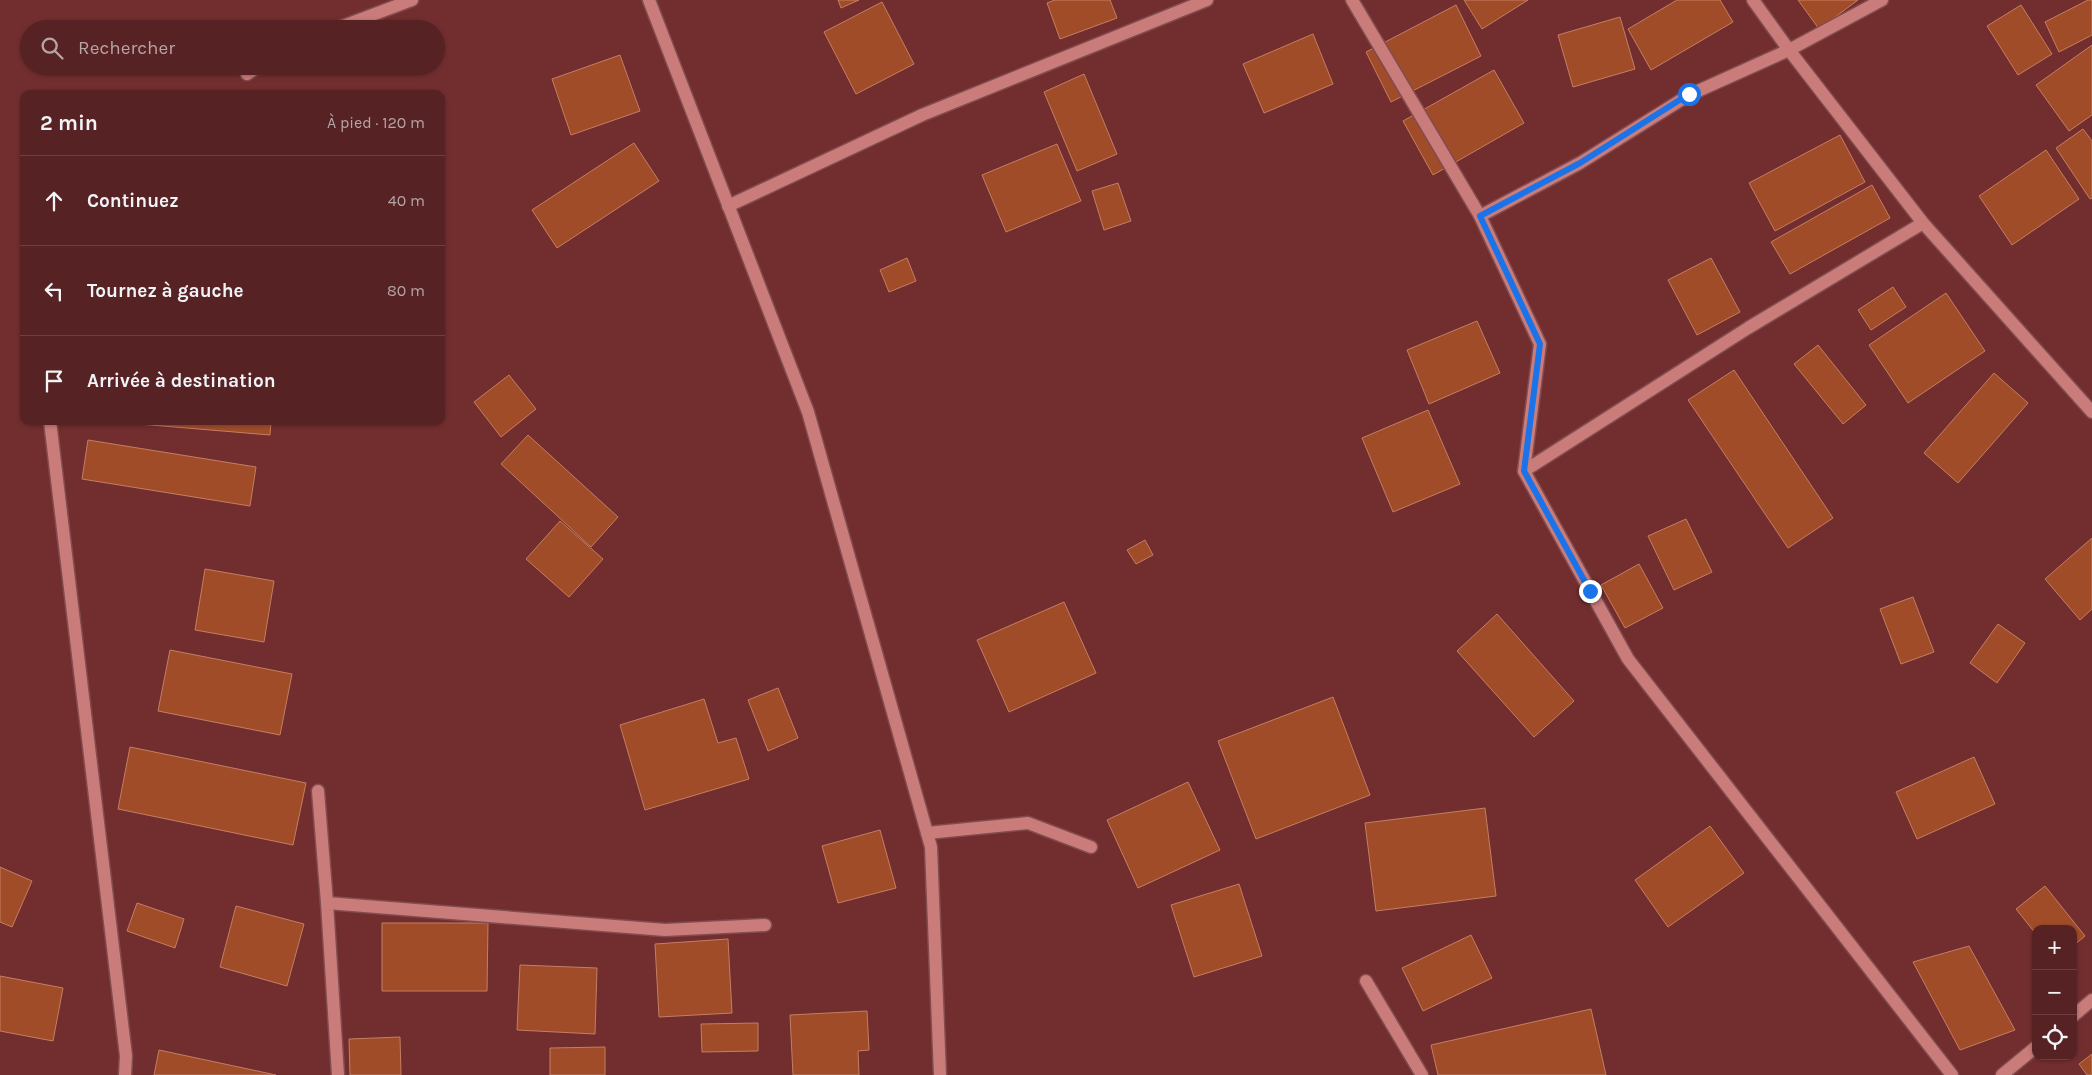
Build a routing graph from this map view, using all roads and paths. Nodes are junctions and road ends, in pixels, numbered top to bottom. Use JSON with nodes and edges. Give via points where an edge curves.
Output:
{"nodes":[{"id":1,"x":412,"y":0,"type":"edge"},
{"id":2,"x":649,"y":0,"type":"edge"},
{"id":3,"x":1207,"y":0,"type":"edge"},
{"id":4,"x":1352,"y":0,"type":"edge"},
{"id":5,"x":1753,"y":0,"type":"edge"},
{"id":6,"x":1882,"y":0,"type":"edge"},
{"id":7,"x":359,"y":20,"type":"edge"},
{"id":8,"x":1789,"y":50,"type":"junction"},
{"id":9,"x":728,"y":206,"type":"junction"},
{"id":10,"x":1480,"y":216,"type":"junction"},
{"id":11,"x":1923,"y":223,"type":"junction"},
{"id":12,"x":2092,"y":412,"type":"edge"},
{"id":13,"x":50,"y":425,"type":"edge"},
{"id":14,"x":1524,"y":471,"type":"junction"},
{"id":15,"x":318,"y":790,"type":"dead end"},
{"id":16,"x":927,"y":833,"type":"junction"},
{"id":17,"x":1091,"y":847,"type":"dead end"},
{"id":18,"x":328,"y":903,"type":"junction"},
{"id":19,"x":765,"y":925,"type":"dead end"},
{"id":20,"x":1366,"y":982,"type":"dead end"},
{"id":21,"x":2092,"y":1000,"type":"edge"},
{"id":22,"x":2074,"y":1015,"type":"edge"},
{"id":23,"x":2032,"y":1050,"type":"edge"},
{"id":24,"x":125,"y":1075,"type":"edge"},
{"id":25,"x":338,"y":1075,"type":"edge"},
{"id":26,"x":940,"y":1075,"type":"edge"},
{"id":27,"x":1422,"y":1075,"type":"edge"},
{"id":28,"x":1952,"y":1075,"type":"edge"},
{"id":29,"x":2002,"y":1075,"type":"edge"}],
"edges":[{"from":1,"to":7,"type":"street"},
{"from":2,"to":9,"type":"street"},
{"from":3,"to":9,"type":"street","via":[[922,114]]},
{"from":4,"to":10,"type":"street"},
{"from":5,"to":8,"type":"street"},
{"from":6,"to":8,"type":"street"},
{"from":8,"to":10,"type":"street","via":[[1689,94],[1580,163]]},
{"from":8,"to":11,"type":"street"},
{"from":9,"to":16,"type":"street","via":[[808,412]]},
{"from":10,"to":14,"type":"street","via":[[1540,344]]},
{"from":11,"to":12,"type":"street"},
{"from":11,"to":14,"type":"street","via":[[1748,328]]},
{"from":13,"to":24,"type":"street","via":[[126,1056]]},
{"from":14,"to":28,"type":"street","via":[[1628,659]]},
{"from":15,"to":18,"type":"street"},
{"from":16,"to":17,"type":"street","via":[[1028,823]]},
{"from":16,"to":26,"type":"street","via":[[931,847]]},
{"from":18,"to":19,"type":"street","via":[[665,930]]},
{"from":18,"to":25,"type":"street"},
{"from":20,"to":27,"type":"street"},
{"from":21,"to":22,"type":"street"},
{"from":23,"to":29,"type":"street"}]}
